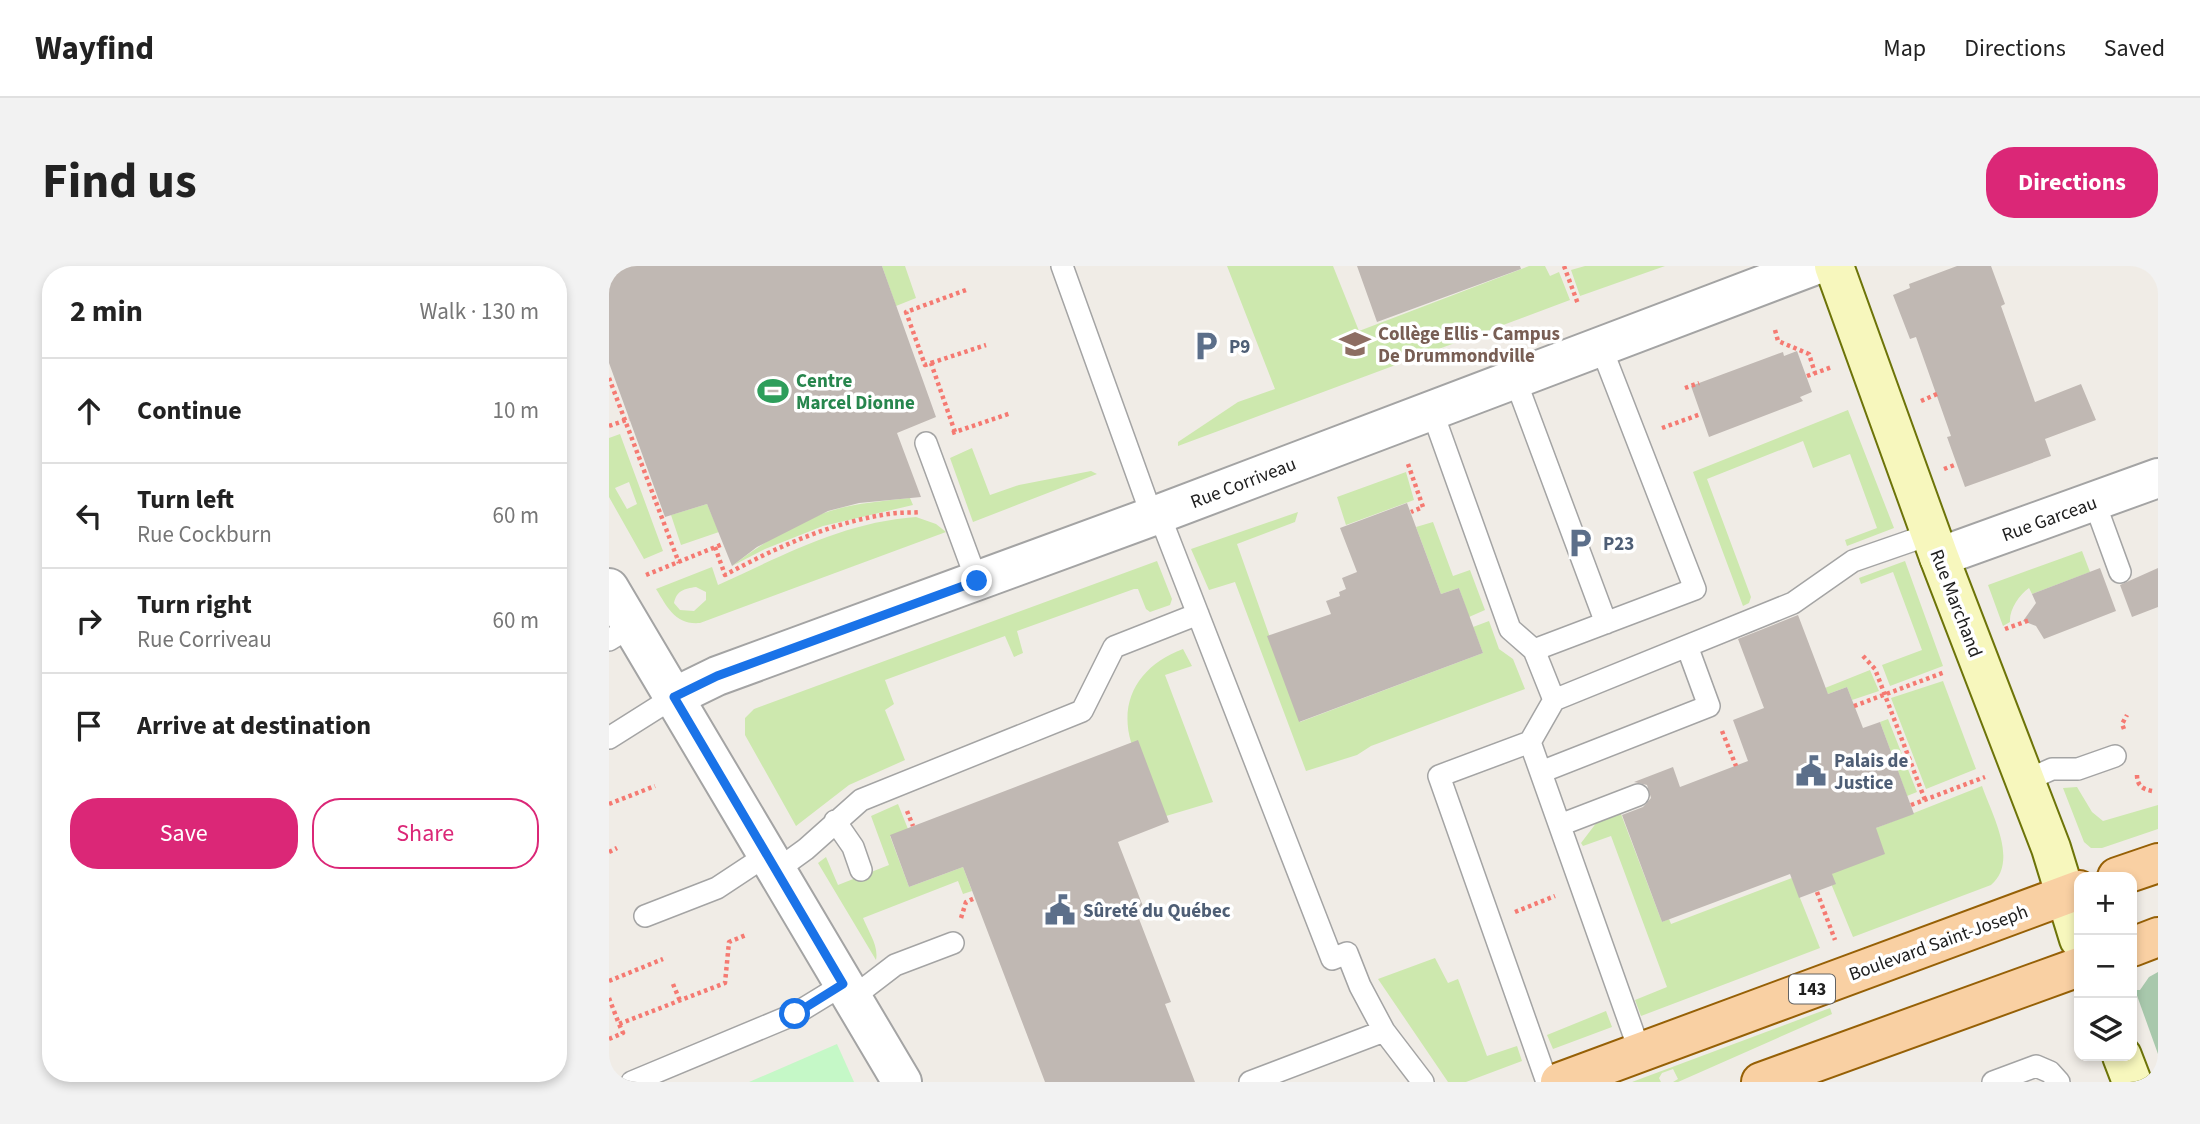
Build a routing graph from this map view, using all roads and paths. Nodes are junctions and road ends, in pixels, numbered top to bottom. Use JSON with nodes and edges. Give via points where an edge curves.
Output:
{"nodes":[{"id":1,"x":1062,"y":266,"type":"edge"},
{"id":2,"x":1564,"y":266,"type":"edge"},
{"id":3,"x":1814,"y":266,"type":"edge"},
{"id":4,"x":1834,"y":266,"type":"edge"},
{"id":5,"x":966,"y":290,"type":"dead end"},
{"id":6,"x":1578,"y":304,"type":"dead end"},
{"id":7,"x":907,"y":312,"type":"junction"},
{"id":8,"x":900,"y":316,"type":"dead end"},
{"id":9,"x":1775,"y":330,"type":"dead end"},
{"id":10,"x":986,"y":345,"type":"dead end"},
{"id":11,"x":1601,"y":347,"type":"junction"},
{"id":12,"x":928,"y":364,"type":"junction"},
{"id":13,"x":918,"y":366,"type":"dead end"},
{"id":14,"x":1837,"y":366,"type":"dead end"},
{"id":15,"x":1815,"y":373,"type":"junction"},
{"id":16,"x":1807,"y":376,"type":"dead end"},
{"id":17,"x":609,"y":378,"type":"edge"},
{"id":18,"x":1515,"y":379,"type":"junction"},
{"id":19,"x":1699,"y":383,"type":"dead end"},
{"id":20,"x":1685,"y":388,"type":"dead end"},
{"id":21,"x":1937,"y":394,"type":"dead end"},
{"id":22,"x":1916,"y":403,"type":"dead end"},
{"id":23,"x":1432,"y":411,"type":"junction"},
{"id":24,"x":1011,"y":413,"type":"dead end"},
{"id":25,"x":1701,"y":414,"type":"dead end"},
{"id":26,"x":627,"y":420,"type":"junction"},
{"id":27,"x":1675,"y":424,"type":"dead end"},
{"id":28,"x":609,"y":426,"type":"edge"},
{"id":29,"x":955,"y":432,"type":"junction"},
{"id":30,"x":926,"y":443,"type":"joint"},
{"id":31,"x":1408,"y":464,"type":"dead end"},
{"id":32,"x":2158,"y":478,"type":"edge"},
{"id":33,"x":2094,"y":502,"type":"junction"},
{"id":34,"x":929,"y":511,"type":"dead end"},
{"id":35,"x":1411,"y":512,"type":"dead end"},
{"id":36,"x":1156,"y":515,"type":"junction"},
{"id":37,"x":723,"y":544,"type":"dead end"},
{"id":38,"x":1935,"y":545,"type":"junction"},
{"id":39,"x":715,"y":547,"type":"junction"},
{"id":40,"x":679,"y":563,"type":"junction"},
{"id":41,"x":2120,"y":572,"type":"dead end"},
{"id":42,"x":645,"y":576,"type":"dead end"},
{"id":43,"x":977,"y":581,"type":"junction"},
{"id":44,"x":609,"y":588,"type":"edge"},
{"id":45,"x":1198,"y":614,"type":"junction"},
{"id":46,"x":2030,"y":620,"type":"dead end"},
{"id":47,"x":1606,"y":623,"type":"junction"},
{"id":48,"x":2000,"y":631,"type":"dead end"},
{"id":49,"x":620,"y":633,"type":"edge"},
{"id":50,"x":1687,"y":646,"type":"junction"},
{"id":51,"x":1534,"y":650,"type":"junction"},
{"id":52,"x":1863,"y":656,"type":"dead end"},
{"id":53,"x":1948,"y":671,"type":"dead end"},
{"id":54,"x":1885,"y":695,"type":"junction"},
{"id":55,"x":674,"y":697,"type":"junction"},
{"id":56,"x":1554,"y":700,"type":"junction"},
{"id":57,"x":1709,"y":706,"type":"junction"},
{"id":58,"x":1854,"y":706,"type":"dead end"},
{"id":59,"x":2127,"y":715,"type":"dead end"},
{"id":60,"x":2129,"y":732,"type":"dead end"},
{"id":61,"x":609,"y":738,"type":"edge"},
{"id":62,"x":1530,"y":742,"type":"junction"},
{"id":63,"x":2115,"y":756,"type":"dead end"},
{"id":64,"x":1736,"y":766,"type":"dead end"},
{"id":65,"x":2141,"y":766,"type":"dead end"},
{"id":66,"x":1541,"y":772,"type":"junction"},
{"id":67,"x":1985,"y":776,"type":"dead end"},
{"id":68,"x":2025,"y":781,"type":"junction"},
{"id":69,"x":655,"y":786,"type":"dead end"},
{"id":70,"x":2152,"y":791,"type":"dead end"},
{"id":71,"x":1638,"y":795,"type":"dead end"},
{"id":72,"x":1925,"y":800,"type":"junction"},
{"id":73,"x":609,"y":804,"type":"edge"},
{"id":74,"x":1911,"y":805,"type":"dead end"},
{"id":75,"x":835,"y":821,"type":"junction"},
{"id":76,"x":1560,"y":825,"type":"junction"},
{"id":77,"x":617,"y":848,"type":"dead end"},
{"id":78,"x":609,"y":852,"type":"edge"},
{"id":79,"x":772,"y":863,"type":"junction"},
{"id":80,"x":2158,"y":863,"type":"edge"},
{"id":81,"x":861,"y":870,"type":"dead end"},
{"id":82,"x":2132,"y":872,"type":"edge"},
{"id":83,"x":1582,"y":886,"type":"junction"},
{"id":84,"x":1817,"y":892,"type":"dead end"},
{"id":85,"x":2072,"y":892,"type":"edge"},
{"id":86,"x":975,"y":898,"type":"dead end"},
{"id":87,"x":966,"y":902,"type":"dead end"},
{"id":88,"x":645,"y":916,"type":"dead end"},
{"id":89,"x":1491,"y":922,"type":"junction"},
{"id":90,"x":745,"y":935,"type":"dead end"},
{"id":91,"x":2078,"y":935,"type":"edge"},
{"id":92,"x":2158,"y":937,"type":"edge"},
{"id":93,"x":953,"y":943,"type":"dead end"},
{"id":94,"x":2137,"y":945,"type":"edge"},
{"id":95,"x":1837,"y":947,"type":"dead end"},
{"id":96,"x":663,"y":959,"type":"dead end"},
{"id":97,"x":2074,"y":969,"type":"edge"},
{"id":98,"x":609,"y":982,"type":"edge"},
{"id":99,"x":673,"y":984,"type":"dead end"},
{"id":100,"x":848,"y":991,"type":"junction"},
{"id":101,"x":609,"y":998,"type":"edge"},
{"id":102,"x":680,"y":1001,"type":"junction"},
{"id":103,"x":619,"y":1024,"type":"junction"},
{"id":104,"x":1384,"y":1031,"type":"junction"},
{"id":105,"x":609,"y":1039,"type":"edge"},
{"id":106,"x":1640,"y":1052,"type":"junction"},
{"id":107,"x":2124,"y":1061,"type":"edge"},
{"id":108,"x":897,"y":1080,"type":"edge"},
{"id":109,"x":632,"y":1082,"type":"edge"},
{"id":110,"x":1250,"y":1082,"type":"edge"},
{"id":111,"x":1423,"y":1082,"type":"edge"},
{"id":112,"x":1547,"y":1082,"type":"edge"},
{"id":113,"x":1560,"y":1082,"type":"edge"},
{"id":114,"x":1761,"y":1082,"type":"edge"},
{"id":115,"x":1993,"y":1082,"type":"edge"},
{"id":116,"x":2059,"y":1082,"type":"edge"},
{"id":117,"x":2132,"y":1082,"type":"edge"}],
"edges":[{"from":1,"to":36,"type":"lane"},
{"from":2,"to":6,"type":"path"},
{"from":3,"to":11,"type":"street","name":"Rue Corriveau"},
{"from":4,"to":38,"type":"street","name":"Rue Marchand"},
{"from":5,"to":7,"type":"path"},
{"from":7,"to":8,"type":"path"},
{"from":7,"to":12,"type":"path"},
{"from":9,"to":15,"type":"path","via":[[1778,341],[1809,354]]},
{"from":10,"to":12,"type":"path"},
{"from":11,"to":18,"type":"street","name":"Rue Corriveau"},
{"from":11,"to":47,"type":"lane","via":[[1695,589]]},
{"from":12,"to":13,"type":"path"},
{"from":12,"to":29,"type":"path"},
{"from":14,"to":15,"type":"path"},
{"from":15,"to":16,"type":"path"},
{"from":17,"to":26,"type":"path"},
{"from":18,"to":23,"type":"street","name":"Rue Corriveau"},
{"from":18,"to":47,"type":"lane"},
{"from":19,"to":20,"type":"path"},
{"from":21,"to":22,"type":"path"},
{"from":23,"to":36,"type":"street","name":"Rue Corriveau"},
{"from":23,"to":51,"type":"lane","via":[[1510,629]]},
{"from":24,"to":29,"type":"path"},
{"from":25,"to":27,"type":"path"},
{"from":26,"to":28,"type":"path"},
{"from":26,"to":40,"type":"path"},
{"from":29,"to":30,"type":"path"},
{"from":30,"to":43,"type":"lane"},
{"from":31,"to":35,"type":"path","via":[[1423,507]]},
{"from":32,"to":33,"type":"street","name":"Rue Garceau"},
{"from":33,"to":38,"type":"street","name":"Rue Garceau"},
{"from":33,"to":41,"type":"lane"},
{"from":34,"to":39,"type":"path","via":[[890,513],[808,535],[725,575]]},
{"from":36,"to":43,"type":"street","name":"Rue Corriveau"},
{"from":36,"to":45,"type":"lane"},
{"from":37,"to":39,"type":"path"},
{"from":38,"to":50,"type":"lane","via":[[1853,561],[1793,603]]},
{"from":38,"to":68,"type":"street","name":"Rue Marchand"},
{"from":39,"to":40,"type":"path"},
{"from":40,"to":42,"type":"path"},
{"from":43,"to":55,"type":"street","name":"Rue Corriveau","via":[[717,676]]},
{"from":44,"to":49,"type":"street"},
{"from":45,"to":75,"type":"lane","via":[[1114,647],[1082,711],[861,800]]},
{"from":45,"to":104,"type":"lane","via":[[1332,959],[1347,953]]},
{"from":46,"to":48,"type":"path"},
{"from":47,"to":51,"type":"lane"},
{"from":49,"to":55,"type":"street"},
{"from":50,"to":56,"type":"lane"},
{"from":50,"to":57,"type":"lane"},
{"from":51,"to":56,"type":"lane"},
{"from":52,"to":54,"type":"path","via":[[1875,668]]},
{"from":53,"to":54,"type":"path"},
{"from":54,"to":58,"type":"path"},
{"from":54,"to":72,"type":"path"},
{"from":55,"to":61,"type":"lane"},
{"from":55,"to":79,"type":"street"},
{"from":56,"to":62,"type":"lane"},
{"from":57,"to":64,"type":"path"},
{"from":57,"to":66,"type":"lane"},
{"from":59,"to":60,"type":"path","via":[[2122,724]]},
{"from":62,"to":66,"type":"lane"},
{"from":62,"to":89,"type":"lane","via":[[1439,776]]},
{"from":63,"to":68,"type":"lane","via":[[2078,769],[2052,769]]},
{"from":65,"to":70,"type":"path","via":[[2137,780],[2144,790]]},
{"from":66,"to":76,"type":"lane"},
{"from":67,"to":72,"type":"path"},
{"from":68,"to":85,"type":"street","name":"Rue Marchand"},
{"from":69,"to":73,"type":"path"},
{"from":71,"to":76,"type":"lane"},
{"from":72,"to":74,"type":"path"},
{"from":75,"to":79,"type":"lane","via":[[806,849]]},
{"from":75,"to":81,"type":"lane","via":[[853,847]]},
{"from":76,"to":83,"type":"lane"},
{"from":77,"to":78,"type":"path"},
{"from":79,"to":88,"type":"lane"},
{"from":79,"to":100,"type":"street"},
{"from":80,"to":82,"type":"main road"},
{"from":83,"to":89,"type":"path"},
{"from":83,"to":106,"type":"lane"},
{"from":84,"to":95,"type":"path"},
{"from":85,"to":91,"type":"street","name":"Rue Marchand"},
{"from":85,"to":106,"type":"main road","name":"Boulevard Saint-Joseph","number":"143"},
{"from":86,"to":87,"type":"path"},
{"from":89,"to":112,"type":"lane"},
{"from":90,"to":102,"type":"path","via":[[729,942],[725,983]]},
{"from":92,"to":94,"type":"main road"},
{"from":93,"to":100,"type":"lane","via":[[895,965]]},
{"from":96,"to":98,"type":"path"},
{"from":97,"to":114,"type":"main road"},
{"from":99,"to":102,"type":"path"},
{"from":100,"to":108,"type":"street"},
{"from":100,"to":109,"type":"lane"},
{"from":101,"to":103,"type":"path"},
{"from":102,"to":103,"type":"path"},
{"from":103,"to":105,"type":"path","via":[[623,1033]]},
{"from":104,"to":110,"type":"lane"},
{"from":104,"to":111,"type":"lane"},
{"from":106,"to":113,"type":"main road","name":"Boulevard Saint-Joseph","number":"143"},
{"from":107,"to":117,"type":"street"},
{"from":115,"to":116,"type":"lane","via":[[2036,1066]]}]}
